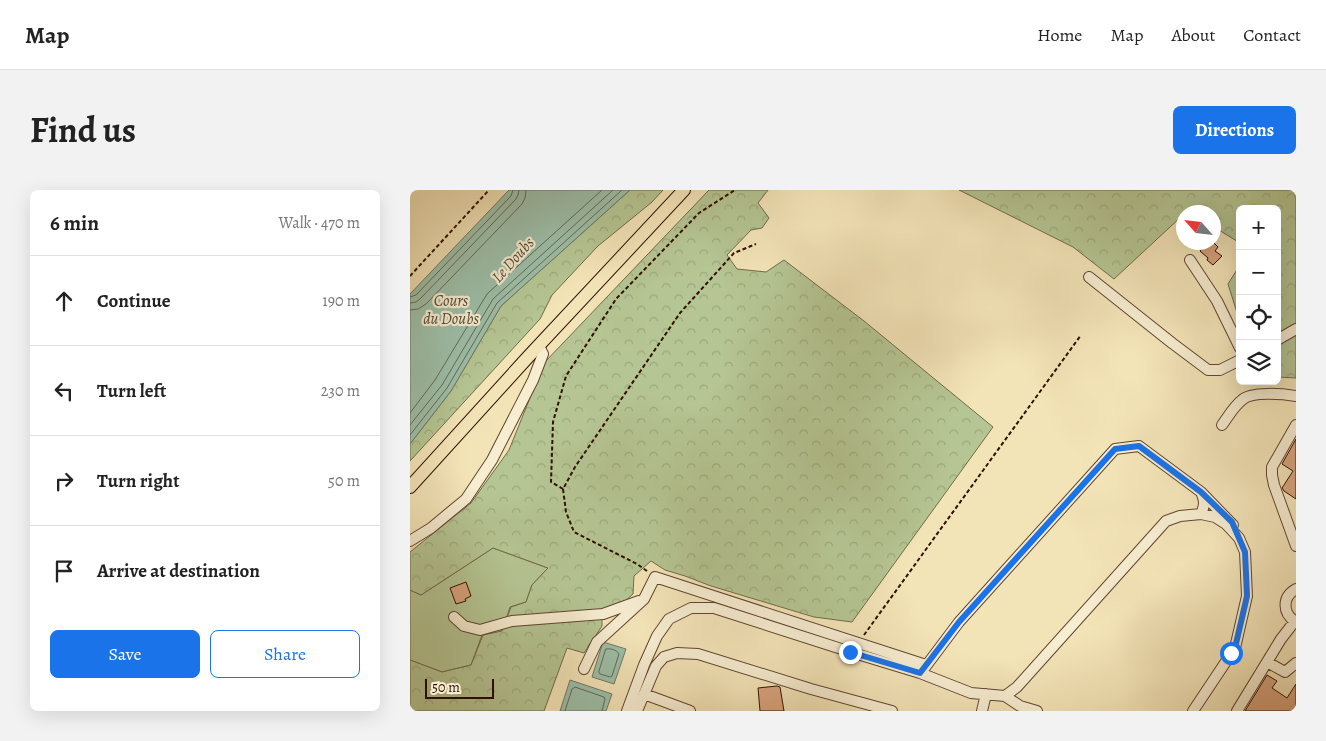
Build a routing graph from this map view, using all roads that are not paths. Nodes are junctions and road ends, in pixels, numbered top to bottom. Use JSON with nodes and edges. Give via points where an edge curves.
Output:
{"nodes":[{"id":1,"x":674,"y":190,"type":"edge"},
{"id":2,"x":684,"y":190,"type":"edge"},
{"id":3,"x":1190,"y":260,"type":"dead end"},
{"id":4,"x":1089,"y":276,"type":"dead end"},
{"id":5,"x":1296,"y":330,"type":"edge"},
{"id":6,"x":1281,"y":338,"type":"edge"},
{"id":7,"x":1236,"y":340,"type":"edge"},
{"id":8,"x":539,"y":346,"type":"junction"},
{"id":9,"x":1236,"y":362,"type":"edge"},
{"id":10,"x":1296,"y":396,"type":"edge"},
{"id":11,"x":1222,"y":424,"type":"dead end"},
{"id":12,"x":1296,"y":425,"type":"edge"},
{"id":13,"x":410,"y":474,"type":"edge"},
{"id":14,"x":410,"y":487,"type":"edge"},
{"id":15,"x":1201,"y":492,"type":"junction"},
{"id":16,"x":1201,"y":514,"type":"junction"},
{"id":17,"x":1239,"y":538,"type":"junction"},
{"id":18,"x":410,"y":541,"type":"edge"},
{"id":19,"x":1296,"y":546,"type":"edge"},
{"id":20,"x":1296,"y":589,"type":"edge"},
{"id":21,"x":644,"y":599,"type":"junction"},
{"id":22,"x":454,"y":617,"type":"dead end"},
{"id":23,"x":1295,"y":622,"type":"edge"},
{"id":24,"x":1267,"y":662,"type":"junction"},
{"id":25,"x":1296,"y":663,"type":"edge"},
{"id":26,"x":584,"y":669,"type":"dead end"},
{"id":27,"x":923,"y":669,"type":"junction"},
{"id":28,"x":644,"y":694,"type":"junction"},
{"id":29,"x":986,"y":694,"type":"junction"},
{"id":30,"x":1005,"y":696,"type":"junction"},
{"id":31,"x":627,"y":711,"type":"edge"},
{"id":32,"x":637,"y":711,"type":"edge"},
{"id":33,"x":690,"y":711,"type":"edge"},
{"id":34,"x":892,"y":711,"type":"edge"},
{"id":35,"x":982,"y":711,"type":"edge"},
{"id":36,"x":1036,"y":711,"type":"edge"},
{"id":37,"x":1193,"y":711,"type":"edge"},
{"id":38,"x":1237,"y":711,"type":"edge"}],
"edges":[{"from":1,"to":13,"type":"main road"},
{"from":2,"to":8,"type":"main road"},
{"from":3,"to":7,"type":"street","via":[[1217,301]]},
{"from":4,"to":9,"type":"street","via":[[1208,370],[1220,370]]},
{"from":5,"to":6,"type":"street"},
{"from":8,"to":14,"type":"main road"},
{"from":8,"to":18,"type":"street","via":[[543,354],[534,380],[492,460],[466,498]]},
{"from":10,"to":11,"type":"street","via":[[1252,395],[1242,399]]},
{"from":12,"to":19,"type":"street","via":[[1272,467],[1274,485]]},
{"from":15,"to":16,"type":"street","via":[[1205,506]]},
{"from":15,"to":17,"type":"street","via":[[1232,522]]},
{"from":15,"to":27,"type":"street","via":[[1139,446],[1115,449],[959,622]]},
{"from":16,"to":17,"type":"street","via":[[1215,517]]},
{"from":16,"to":30,"type":"street","via":[[1166,521],[1017,687]]},
{"from":17,"to":37,"type":"street","via":[[1245,552],[1247,596],[1235,648]]},
{"from":20,"to":23,"type":"street","via":[[1285,602],[1287,613]]},
{"from":21,"to":22,"type":"street","via":[[603,614],[512,621],[480,630],[464,626]]},
{"from":21,"to":26,"type":"street","via":[[598,642]]},
{"from":21,"to":27,"type":"street","via":[[655,577],[859,642]]},
{"from":23,"to":24,"type":"street"},
{"from":24,"to":25,"type":"street","via":[[1285,672]]},
{"from":24,"to":38,"type":"street"},
{"from":27,"to":29,"type":"street","via":[[971,692]]},
{"from":27,"to":31,"type":"street","via":[[850,652],[714,608],[691,608],[669,619],[657,636]]},
{"from":28,"to":32,"type":"street"},
{"from":28,"to":33,"type":"street"},
{"from":28,"to":34,"type":"street","via":[[656,666],[664,657],[677,653],[698,654]]},
{"from":29,"to":30,"type":"street"},
{"from":29,"to":35,"type":"street"},
{"from":30,"to":36,"type":"street"}]}
